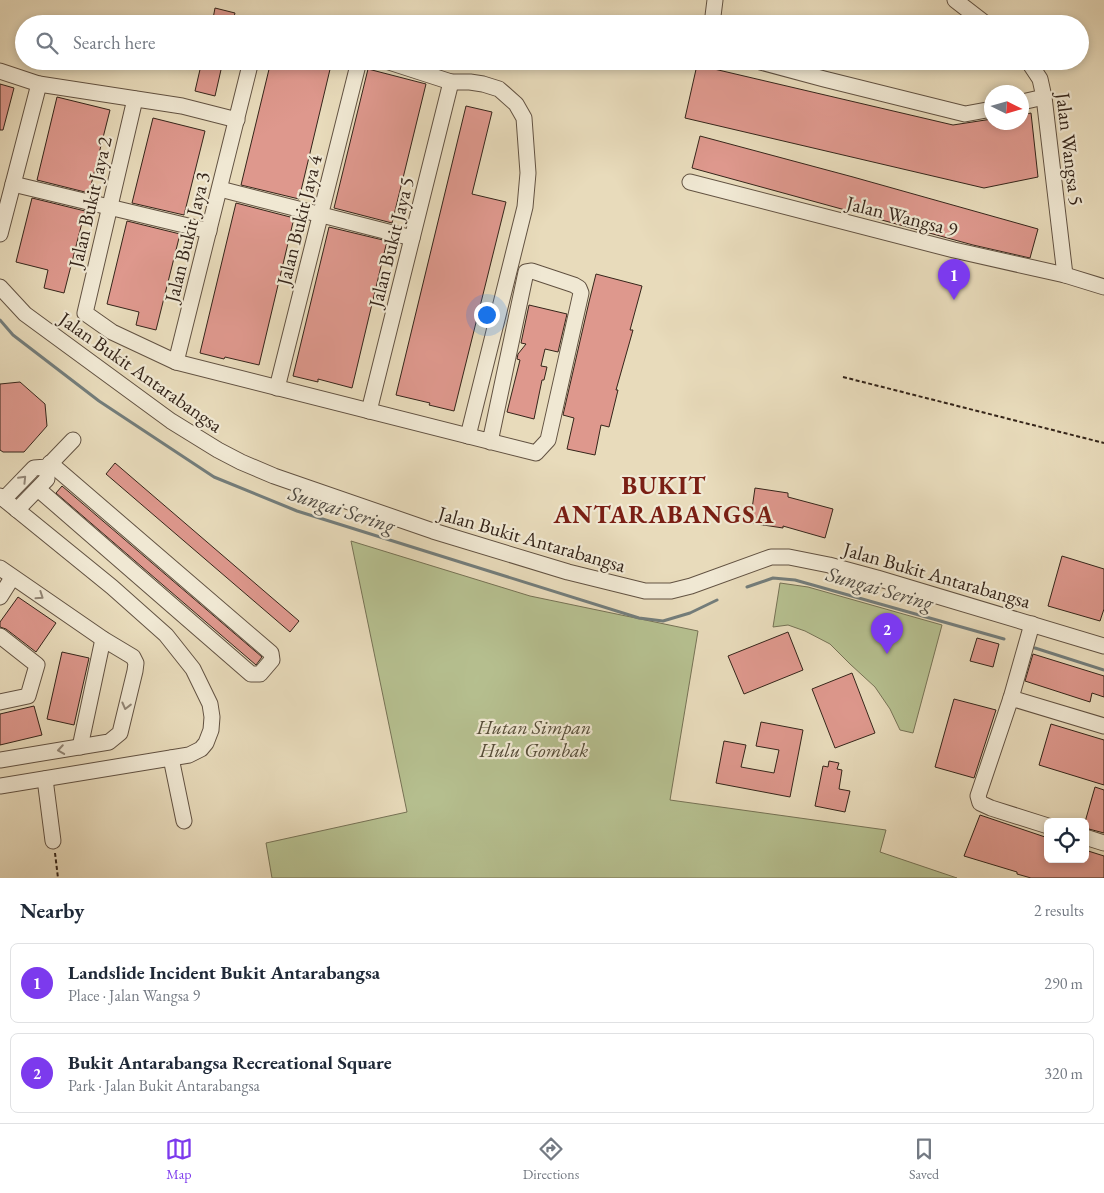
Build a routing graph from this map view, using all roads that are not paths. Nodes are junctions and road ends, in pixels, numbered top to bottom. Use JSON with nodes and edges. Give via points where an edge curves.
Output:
{"nodes":[{"id":1,"x":714,"y":0,"type":"edge"},
{"id":2,"x":955,"y":0,"type":"edge"},
{"id":3,"x":713,"y":15,"type":"edge"},
{"id":4,"x":974,"y":15,"type":"edge"},
{"id":5,"x":250,"y":70,"type":"edge"},
{"id":6,"x":357,"y":70,"type":"edge"},
{"id":7,"x":414,"y":70,"type":"edge"},
{"id":8,"x":790,"y":70,"type":"edge"},
{"id":9,"x":1034,"y":70,"type":"edge"},
{"id":10,"x":0,"y":71,"type":"edge"},
{"id":11,"x":451,"y":82,"type":"junction"},
{"id":12,"x":39,"y":84,"type":"junction"},
{"id":13,"x":1044,"y":97,"type":"junction"},
{"id":14,"x":135,"y":100,"type":"junction"},
{"id":15,"x":1029,"y":100,"type":"edge"},
{"id":16,"x":984,"y":110,"type":"edge"},
{"id":17,"x":237,"y":120,"type":"junction"},
{"id":18,"x":690,"y":182,"type":"dead end"},
{"id":19,"x":13,"y":184,"type":"junction"},
{"id":20,"x":220,"y":189,"type":"junction"},
{"id":21,"x":109,"y":207,"type":"junction"},
{"id":22,"x":321,"y":214,"type":"junction"},
{"id":23,"x":209,"y":230,"type":"junction"},
{"id":24,"x":0,"y":234,"type":"edge"},
{"id":25,"x":412,"y":238,"type":"junction"},
{"id":26,"x":1065,"y":275,"type":"junction"},
{"id":27,"x":0,"y":287,"type":"edge"},
{"id":28,"x":1104,"y":287,"type":"edge"},
{"id":29,"x":176,"y":362,"type":"junction"},
{"id":30,"x":278,"y":388,"type":"junction"},
{"id":31,"x":369,"y":411,"type":"junction"},
{"id":32,"x":468,"y":436,"type":"junction"},
{"id":33,"x":73,"y":440,"type":"dead end"},
{"id":34,"x":490,"y":442,"type":"junction"},
{"id":35,"x":48,"y":465,"type":"junction"},
{"id":36,"x":38,"y":489,"type":"junction"},
{"id":37,"x":2,"y":498,"type":"edge"},
{"id":38,"x":17,"y":510,"type":"junction"},
{"id":39,"x":0,"y":568,"type":"edge"},
{"id":40,"x":12,"y":578,"type":"junction"},
{"id":41,"x":0,"y":597,"type":"edge"},
{"id":42,"x":1032,"y":624,"type":"junction"},
{"id":43,"x":0,"y":636,"type":"edge"},
{"id":44,"x":103,"y":639,"type":"junction"},
{"id":45,"x":1104,"y":646,"type":"edge"},
{"id":46,"x":1010,"y":698,"type":"junction"},
{"id":47,"x":0,"y":702,"type":"edge"},
{"id":48,"x":1104,"y":726,"type":"edge"},
{"id":49,"x":80,"y":747,"type":"junction"},
{"id":50,"x":171,"y":758,"type":"junction"},
{"id":51,"x":6,"y":759,"type":"edge"},
{"id":52,"x":45,"y":779,"type":"junction"},
{"id":53,"x":16,"y":784,"type":"junction"},
{"id":54,"x":0,"y":786,"type":"edge"},
{"id":55,"x":184,"y":822,"type":"dead end"},
{"id":56,"x":1044,"y":825,"type":"edge"},
{"id":57,"x":1089,"y":838,"type":"edge"},
{"id":58,"x":53,"y":841,"type":"road end"},
{"id":59,"x":1104,"y":843,"type":"edge"}],
"edges":[{"from":1,"to":3,"type":"street"},
{"from":2,"to":4,"type":"street"},
{"from":5,"to":17,"type":"street","name":"Jalan Bukit Jaya 3"},
{"from":6,"to":22,"type":"street","name":"Jalan Bukit Jaya 4"},
{"from":7,"to":11,"type":"street"},
{"from":8,"to":16,"type":"street","via":[[965,114]]},
{"from":9,"to":13,"type":"street","name":"Jalan Wangsa 5","via":[[1040,79]]},
{"from":10,"to":12,"type":"street"},
{"from":11,"to":25,"type":"street","name":"Jalan Bukit Jaya 5"},
{"from":11,"to":32,"type":"street","via":[[470,82],[499,89],[516,104],[524,118],[528,173],[525,207]]},
{"from":12,"to":14,"type":"street"},
{"from":12,"to":19,"type":"street"},
{"from":13,"to":15,"type":"street"},
{"from":13,"to":26,"type":"street","name":"Jalan Wangsa 5"},
{"from":14,"to":17,"type":"street","via":[[182,106]]},
{"from":14,"to":21,"type":"street","name":"Jalan Bukit Jaya 2"},
{"from":17,"to":20,"type":"street","name":"Jalan Bukit Jaya 3"},
{"from":18,"to":26,"type":"street","name":"Jalan Wangsa 9"},
{"from":19,"to":21,"type":"street"},
{"from":19,"to":24,"type":"street"},
{"from":20,"to":22,"type":"street"},
{"from":20,"to":23,"type":"street","name":"Jalan Bukit Jaya 3"},
{"from":21,"to":23,"type":"street"},
{"from":21,"to":29,"type":"street","name":"Jalan Bukit Jaya 2","via":[[85,313],[112,332]]},
{"from":22,"to":25,"type":"street"},
{"from":22,"to":30,"type":"street","name":"Jalan Bukit Jaya 4"},
{"from":23,"to":29,"type":"street","name":"Jalan Bukit Jaya 3"},
{"from":25,"to":31,"type":"street","name":"Jalan Bukit Jaya 5"},
{"from":26,"to":28,"type":"street","name":"Jalan Wangsa 9"},
{"from":27,"to":42,"type":"street","name":"Jalan Bukit Antarabangsa","via":[[25,314],[171,421],[218,450],[274,476],[433,531],[568,572],[645,591],[671,591],[771,557],[788,557],[877,578]]},
{"from":29,"to":30,"type":"street"},
{"from":30,"to":31,"type":"street"},
{"from":31,"to":32,"type":"street"},
{"from":32,"to":34,"type":"street"},
{"from":33,"to":35,"type":"street"},
{"from":34,"to":34,"type":"street","via":[[526,272],[532,271],[579,288],[581,294],[548,440],[536,453]]},
{"from":35,"to":36,"type":"street","via":[[47,479]]},
{"from":35,"to":36,"type":"street","via":[[271,653],[272,660],[260,674],[252,674]]},
{"from":37,"to":35,"type":"street","one_way":true,"via":[[34,468]]},
{"from":36,"to":38,"type":"street"},
{"from":37,"to":38,"type":"street"},
{"from":38,"to":50,"type":"street","via":[[119,593],[166,636],[193,670],[210,704],[211,730],[201,749]]},
{"from":39,"to":40,"type":"street"},
{"from":40,"to":41,"type":"street"},
{"from":40,"to":44,"type":"street","one_way":true},
{"from":42,"to":45,"type":"street","name":"Jalan Bukit Antarabangsa"},
{"from":42,"to":46,"type":"street"},
{"from":43,"to":47,"type":"street","via":[[37,665],[28,696]]},
{"from":44,"to":49,"type":"street"},
{"from":44,"to":49,"type":"street","one_way":true,"via":[[133,657],[135,671],[120,733],[109,742]]},
{"from":46,"to":48,"type":"street"},
{"from":46,"to":56,"type":"street","via":[[978,796],[980,803],[990,808]]},
{"from":49,"to":51,"type":"street","one_way":true},
{"from":50,"to":52,"type":"street"},
{"from":50,"to":55,"type":"street"},
{"from":51,"to":53,"type":"street"},
{"from":52,"to":53,"type":"street"},
{"from":52,"to":58,"type":"street"},
{"from":53,"to":54,"type":"street"},
{"from":57,"to":59,"type":"street"}]}
